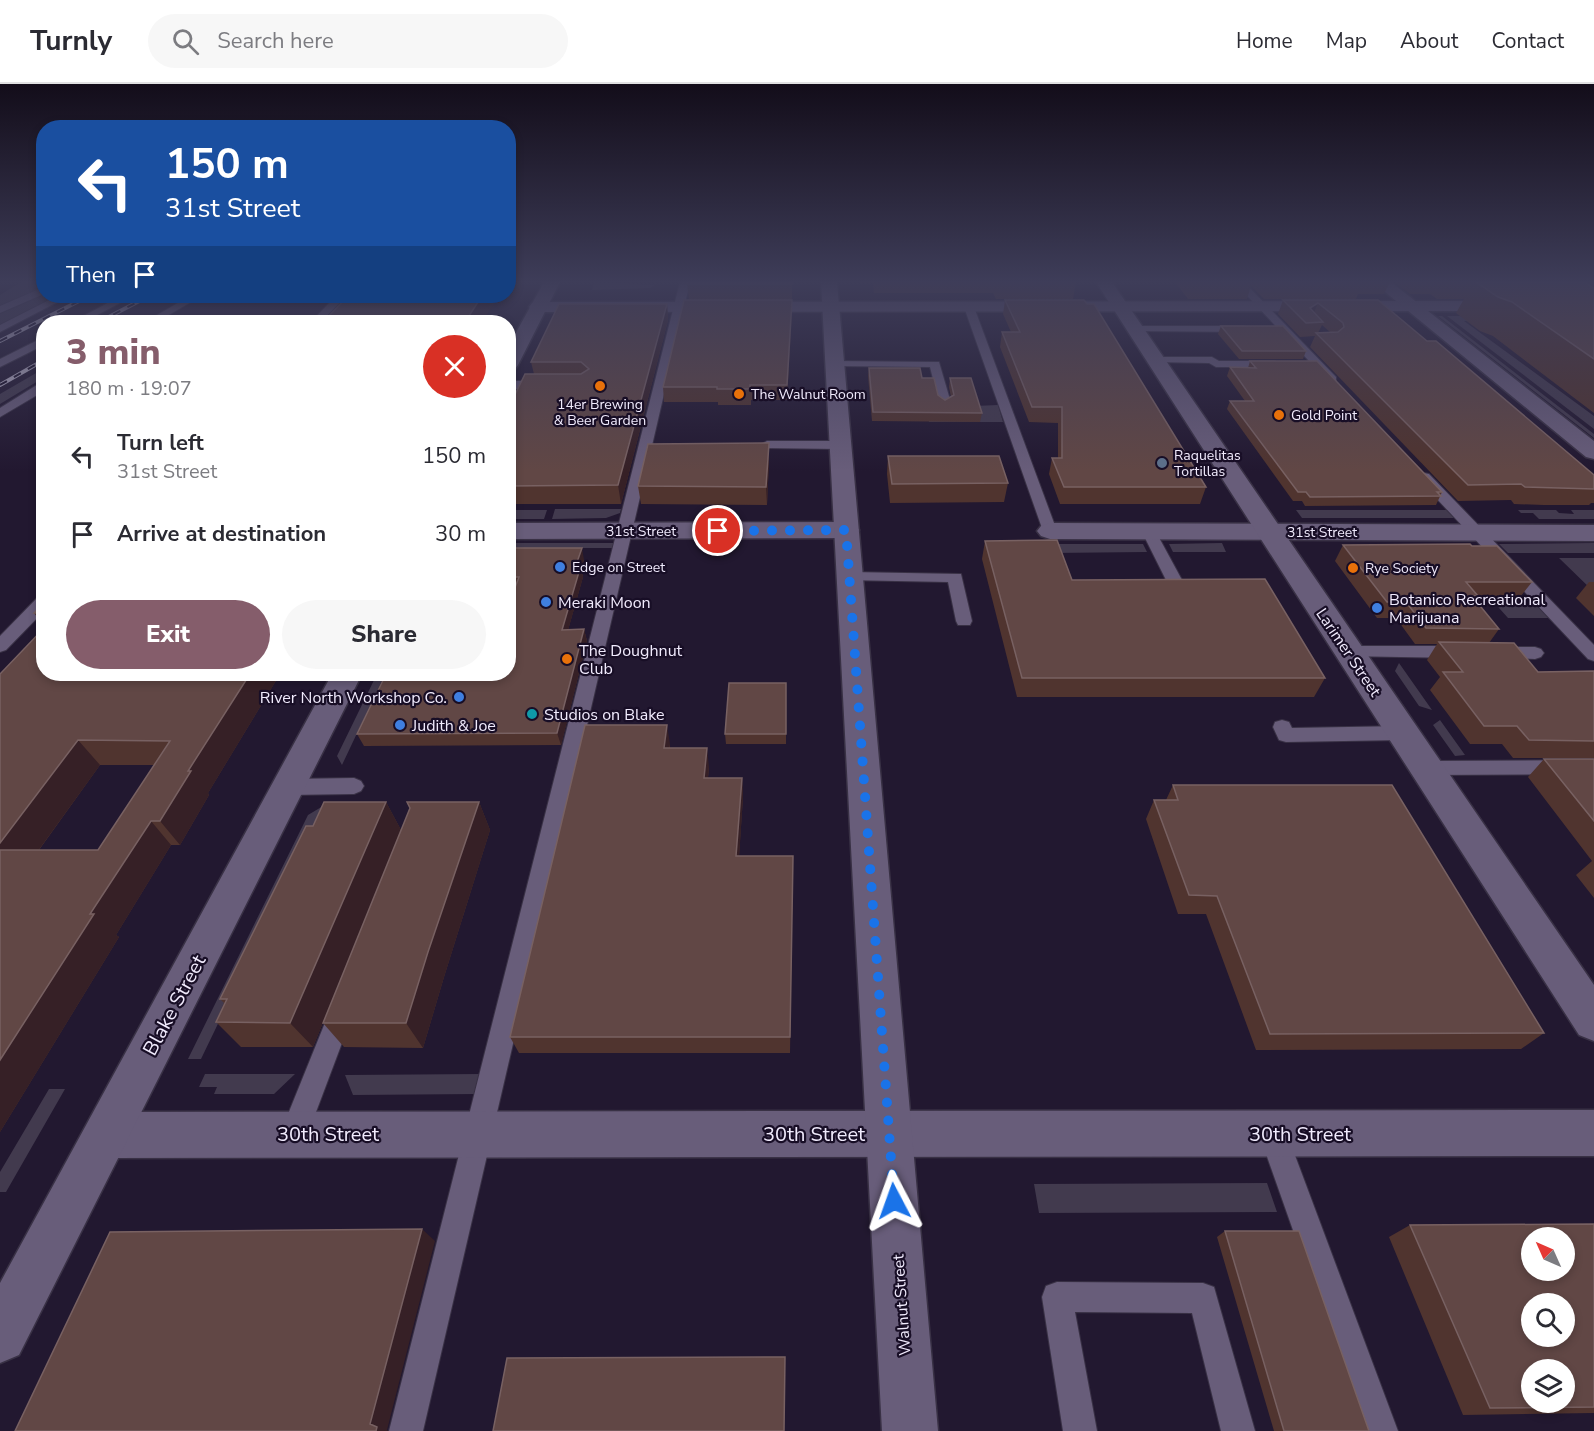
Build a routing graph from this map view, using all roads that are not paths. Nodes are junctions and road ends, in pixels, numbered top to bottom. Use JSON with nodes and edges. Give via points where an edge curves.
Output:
{"nodes":[{"id":1,"x":35,"y":345,"type":"edge"},
{"id":2,"x":669,"y":345,"type":"edge"},
{"id":3,"x":833,"y":345,"type":"edge"},
{"id":4,"x":983,"y":345,"type":"edge"},
{"id":5,"x":1146,"y":345,"type":"edge"},
{"id":6,"x":1303,"y":345,"type":"edge"},
{"id":7,"x":1460,"y":345,"type":"edge"},
{"id":8,"x":1156,"y":360,"type":"junction"},
{"id":9,"x":0,"y":364,"type":"edge"},
{"id":10,"x":834,"y":364,"type":"junction"},
{"id":11,"x":1283,"y":364,"type":"edge"},
{"id":12,"x":516,"y":385,"type":"edge"},
{"id":13,"x":563,"y":385,"type":"edge"},
{"id":14,"x":1341,"y":389,"type":"edge"},
{"id":15,"x":36,"y":391,"type":"edge"},
{"id":16,"x":945,"y":403,"type":"edge"},
{"id":17,"x":0,"y":413,"type":"edge"},
{"id":18,"x":766,"y":445,"type":"edge"},
{"id":19,"x":840,"y":445,"type":"junction"},
{"id":20,"x":1594,"y":452,"type":"edge"},
{"id":21,"x":1413,"y":465,"type":"edge"},
{"id":22,"x":846,"y":530,"type":"junction"},
{"id":23,"x":516,"y":531,"type":"edge"},
{"id":24,"x":624,"y":531,"type":"junction"},
{"id":25,"x":1050,"y":531,"type":"joint"},
{"id":26,"x":1149,"y":532,"type":"junction"},
{"id":27,"x":1269,"y":532,"type":"junction"},
{"id":28,"x":1477,"y":532,"type":"junction"},
{"id":29,"x":1594,"y":533,"type":"edge"},
{"id":30,"x":850,"y":577,"type":"junction"},
{"id":31,"x":1174,"y":580,"type":"edge"},
{"id":32,"x":36,"y":609,"type":"edge"},
{"id":33,"x":964,"y":621,"type":"dead end"},
{"id":34,"x":0,"y":646,"type":"edge"},
{"id":35,"x":1349,"y":652,"type":"junction"},
{"id":36,"x":1535,"y":653,"type":"dead end"},
{"id":37,"x":1594,"y":655,"type":"edge"},
{"id":38,"x":343,"y":681,"type":"edge"},
{"id":39,"x":1282,"y":727,"type":"dead end"},
{"id":40,"x":1403,"y":733,"type":"junction"},
{"id":41,"x":1594,"y":766,"type":"edge"},
{"id":42,"x":1426,"y":768,"type":"junction"},
{"id":43,"x":354,"y":786,"type":"dead end"},
{"id":44,"x":288,"y":787,"type":"junction"},
{"id":45,"x":350,"y":991,"type":"edge"},
{"id":46,"x":1594,"y":1021,"type":"edge"},
{"id":47,"x":1594,"y":1133,"type":"edge"},
{"id":48,"x":294,"y":1134,"type":"junction"},
{"id":49,"x":478,"y":1134,"type":"junction"},
{"id":50,"x":889,"y":1134,"type":"junction"},
{"id":51,"x":1274,"y":1134,"type":"junction"},
{"id":52,"x":106,"y":1135,"type":"junction"},
{"id":53,"x":0,"y":1336,"type":"edge"},
{"id":54,"x":406,"y":1431,"type":"edge"},
{"id":55,"x":910,"y":1431,"type":"edge"},
{"id":56,"x":1080,"y":1431,"type":"edge"},
{"id":57,"x":1238,"y":1431,"type":"edge"},
{"id":58,"x":1381,"y":1431,"type":"edge"}],
"edges":[{"from":1,"to":9,"type":"lane"},
{"from":2,"to":24,"type":"lane"},
{"from":3,"to":10,"type":"street","name":"Walnut Street"},
{"from":4,"to":25,"type":"lane"},
{"from":5,"to":8,"type":"street","name":"Larimer Street"},
{"from":6,"to":14,"type":"lane","via":[[1312,364]]},
{"from":7,"to":20,"type":"street"},
{"from":8,"to":11,"type":"lane"},
{"from":8,"to":27,"type":"street","name":"Larimer Street"},
{"from":10,"to":16,"type":"lane","via":[[935,364]]},
{"from":10,"to":19,"type":"street","name":"Walnut Street"},
{"from":12,"to":13,"type":"lane"},
{"from":15,"to":17,"type":"lane"},
{"from":18,"to":19,"type":"lane"},
{"from":19,"to":22,"type":"street","name":"Walnut Street"},
{"from":21,"to":28,"type":"lane"},
{"from":22,"to":24,"type":"street","name":"31st Street"},
{"from":22,"to":30,"type":"street","name":"Walnut Street"},
{"from":23,"to":24,"type":"street","name":"31st Street"},
{"from":24,"to":49,"type":"lane"},
{"from":25,"to":26,"type":"street","name":"31st Street"},
{"from":26,"to":27,"type":"street","name":"31st Street"},
{"from":26,"to":31,"type":"lane"},
{"from":27,"to":28,"type":"street","name":"31st Street"},
{"from":27,"to":35,"type":"street","name":"Larimer Street"},
{"from":28,"to":29,"type":"street","name":"31st Street"},
{"from":28,"to":37,"type":"lane"},
{"from":30,"to":33,"type":"lane","via":[[955,577]]},
{"from":30,"to":50,"type":"street","name":"Walnut Street"},
{"from":32,"to":34,"type":"lane"},
{"from":35,"to":36,"type":"lane"},
{"from":35,"to":40,"type":"street","name":"Larimer Street"},
{"from":38,"to":44,"type":"street","name":"Blake Street"},
{"from":39,"to":40,"type":"lane","via":[[1286,735]]},
{"from":40,"to":42,"type":"street","name":"Larimer Street"},
{"from":41,"to":42,"type":"lane"},
{"from":42,"to":46,"type":"street","name":"Larimer Street"},
{"from":43,"to":44,"type":"lane"},
{"from":44,"to":52,"type":"street","name":"Blake Street"},
{"from":45,"to":48,"type":"lane"},
{"from":47,"to":51,"type":"street","name":"30th Street"},
{"from":48,"to":49,"type":"street","name":"30th Street"},
{"from":48,"to":52,"type":"street","name":"30th Street"},
{"from":49,"to":50,"type":"street","name":"30th Street"},
{"from":49,"to":54,"type":"lane"},
{"from":50,"to":51,"type":"street","name":"30th Street"},
{"from":50,"to":55,"type":"street","name":"Walnut Street"},
{"from":51,"to":58,"type":"lane"},
{"from":52,"to":53,"type":"street","name":"Blake Street"},
{"from":56,"to":57,"type":"lane","via":[[1058,1297],[1203,1298]]}]}
